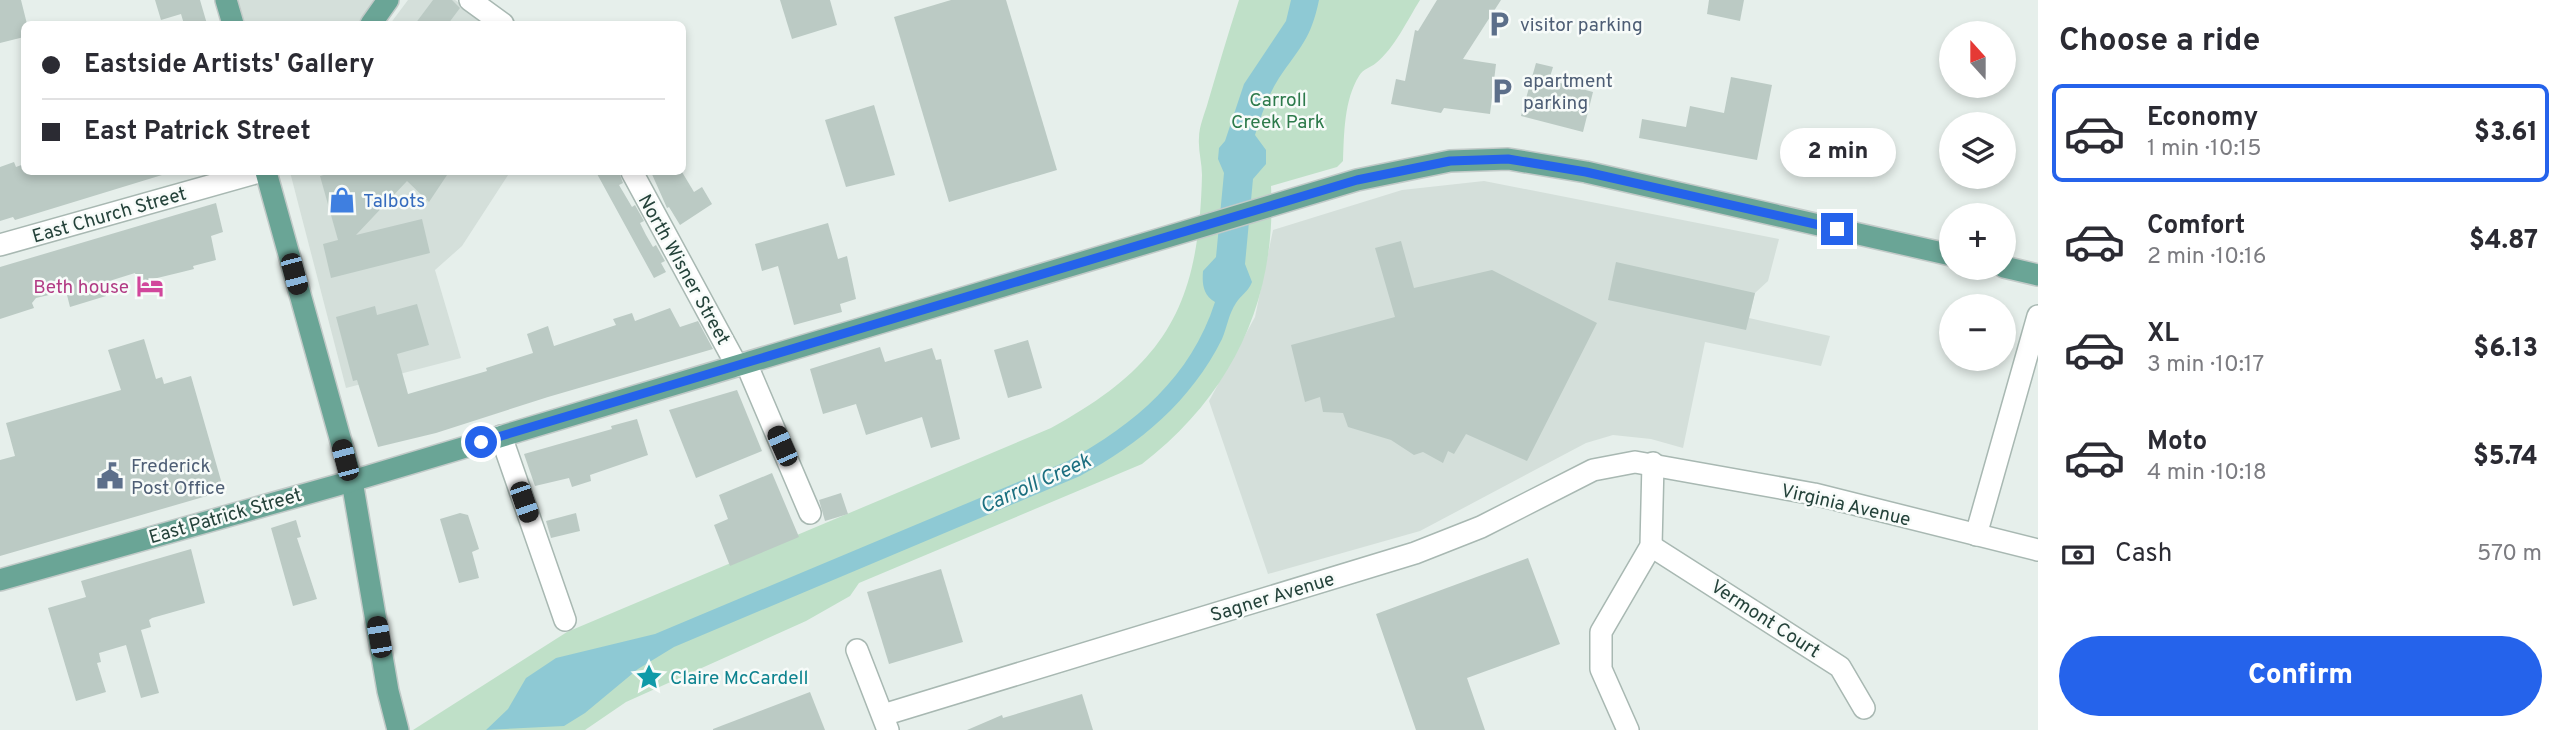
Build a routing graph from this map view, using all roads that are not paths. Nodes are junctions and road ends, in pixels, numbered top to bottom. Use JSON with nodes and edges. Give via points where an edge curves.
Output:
{"nodes":[{"id":1,"x":226,"y":0,"type":"edge"},
{"id":2,"x":388,"y":0,"type":"edge"},
{"id":3,"x":470,"y":0,"type":"edge"},
{"id":4,"x":232,"y":21,"type":"edge"},
{"id":5,"x":373,"y":21,"type":"edge"},
{"id":6,"x":499,"y":21,"type":"edge"},
{"id":7,"x":248,"y":175,"type":"edge"},
{"id":8,"x":267,"y":175,"type":"edge"},
{"id":9,"x":634,"y":175,"type":"edge"},
{"id":10,"x":0,"y":245,"type":"edge"},
{"id":11,"x":1939,"y":253,"type":"edge"},
{"id":12,"x":2016,"y":270,"type":"edge"},
{"id":13,"x":2038,"y":275,"type":"edge"},
{"id":14,"x":2038,"y":316,"type":"edge"},
{"id":15,"x":742,"y":364,"type":"junction"},
{"id":16,"x":501,"y":436,"type":"junction"},
{"id":17,"x":1653,"y":463,"type":"junction"},
{"id":18,"x":352,"y":481,"type":"junction"},
{"id":19,"x":810,"y":513,"type":"dead end"},
{"id":20,"x":1976,"y":536,"type":"junction"},
{"id":21,"x":1651,"y":546,"type":"junction"},
{"id":22,"x":2038,"y":550,"type":"edge"},
{"id":23,"x":0,"y":580,"type":"edge"},
{"id":24,"x":565,"y":620,"type":"dead end"},
{"id":25,"x":857,"y":650,"type":"dead end"},
{"id":26,"x":388,"y":691,"type":"junction"},
{"id":27,"x":1864,"y":708,"type":"dead end"},
{"id":28,"x":886,"y":723,"type":"edge"},
{"id":29,"x":384,"y":730,"type":"edge"},
{"id":30,"x":398,"y":730,"type":"edge"},
{"id":31,"x":1628,"y":730,"type":"edge"}],
"edges":[{"from":1,"to":4,"type":"main road"},
{"from":2,"to":5,"type":"main road"},
{"from":3,"to":6,"type":"street"},
{"from":7,"to":10,"type":"street","name":"East Church Street"},
{"from":8,"to":18,"type":"main road"},
{"from":9,"to":15,"type":"street","name":"North Wisner Street"},
{"from":11,"to":15,"type":"main road","name":"East Patrick Street","via":[[1586,172],[1481,158],[1409,168]]},
{"from":12,"to":13,"type":"main road"},
{"from":14,"to":20,"type":"street"},
{"from":15,"to":16,"type":"main road","name":"East Patrick Street"},
{"from":15,"to":19,"type":"street","name":"North Wisner Street"},
{"from":16,"to":18,"type":"main road","name":"East Patrick Street"},
{"from":16,"to":24,"type":"street"},
{"from":17,"to":20,"type":"street","name":"Virginia Avenue","via":[[1814,494]]},
{"from":17,"to":21,"type":"street"},
{"from":17,"to":28,"type":"street","name":"Sagner Avenue","via":[[1614,464],[1593,470],[1481,527],[1415,553]]},
{"from":18,"to":23,"type":"main road","name":"East Patrick Street"},
{"from":18,"to":26,"type":"main road"},
{"from":20,"to":22,"type":"street","name":"Virginia Avenue"},
{"from":21,"to":27,"type":"street","name":"Vermont Court","via":[[1840,667]]},
{"from":21,"to":31,"type":"street","via":[[1601,632],[1601,669]]},
{"from":25,"to":28,"type":"street"},
{"from":26,"to":29,"type":"main road"},
{"from":26,"to":30,"type":"main road"}]}
